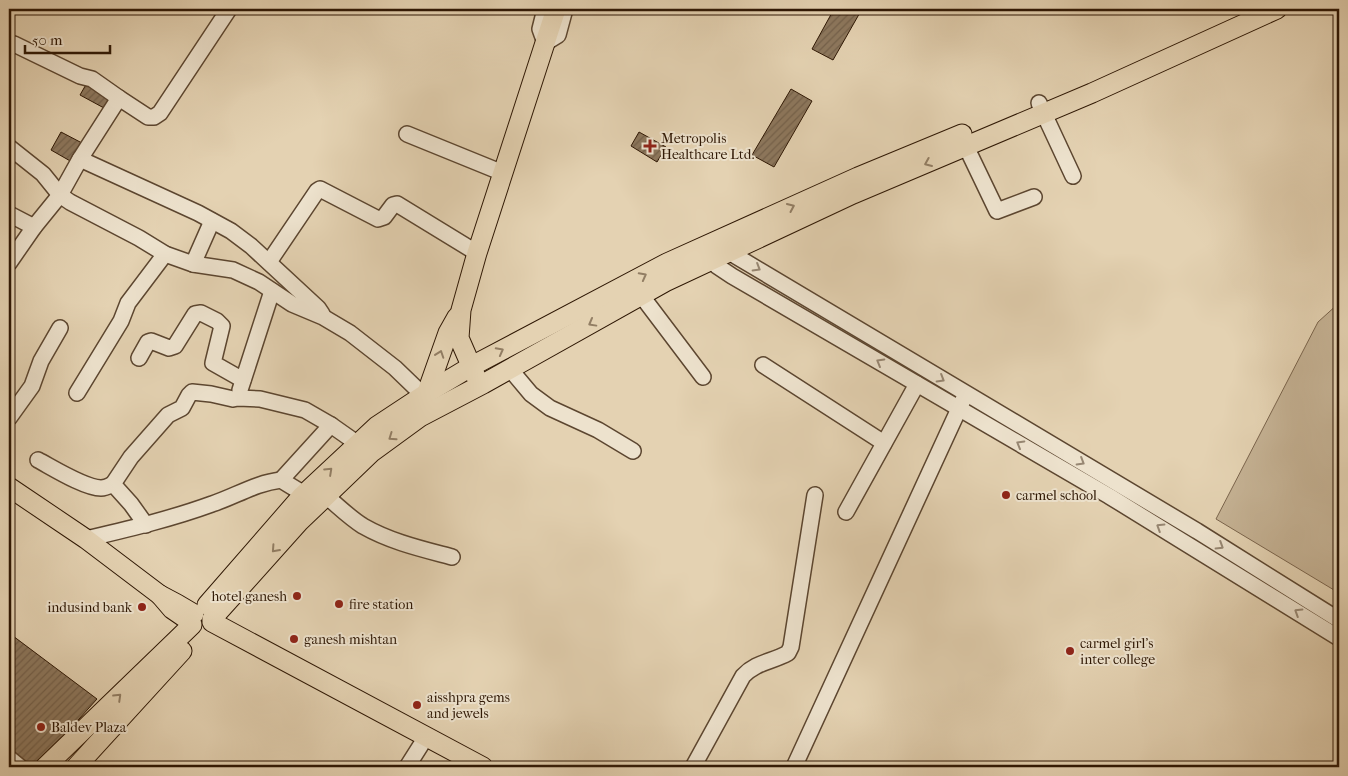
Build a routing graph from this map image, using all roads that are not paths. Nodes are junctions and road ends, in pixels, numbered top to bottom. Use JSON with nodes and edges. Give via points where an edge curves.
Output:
{"nodes":[{"id":1,"x":229,"y":9,"type":"edge"},
{"id":2,"x":1247,"y":9,"type":"edge"},
{"id":3,"x":1277,"y":9,"type":"edge"},
{"id":4,"x":555,"y":12,"type":"edge"},
{"id":5,"x":14,"y":44,"type":"dead end"},
{"id":6,"x":119,"y":98,"type":"junction"},
{"id":7,"x":1041,"y":108,"type":"junction"},
{"id":8,"x":407,"y":134,"type":"dead end"},
{"id":9,"x":963,"y":141,"type":"junction"},
{"id":10,"x":9,"y":147,"type":"edge"},
{"id":11,"x":80,"y":159,"type":"junction"},
{"id":12,"x":503,"y":173,"type":"junction"},
{"id":13,"x":1073,"y":176,"type":"dead end"},
{"id":14,"x":60,"y":195,"type":"junction"},
{"id":15,"x":1034,"y":198,"type":"dead end"},
{"id":16,"x":9,"y":214,"type":"edge"},
{"id":17,"x":212,"y":221,"type":"junction"},
{"id":18,"x":34,"y":227,"type":"junction"},
{"id":19,"x":724,"y":245,"type":"junction"},
{"id":20,"x":477,"y":252,"type":"junction"},
{"id":21,"x":165,"y":254,"type":"junction"},
{"id":22,"x":706,"y":254,"type":"junction"},
{"id":23,"x":269,"y":262,"type":"junction"},
{"id":24,"x":9,"y":263,"type":"edge"},
{"id":25,"x":194,"y":264,"type":"junction"},
{"id":26,"x":272,"y":291,"type":"junction"},
{"id":27,"x":641,"y":295,"type":"junction"},
{"id":28,"x":461,"y":310,"type":"junction"},
{"id":29,"x":323,"y":317,"type":"junction"},
{"id":30,"x":60,"y":328,"type":"dead end"},
{"id":31,"x":140,"y":358,"type":"dead end"},
{"id":32,"x":763,"y":365,"type":"dead end"},
{"id":33,"x":472,"y":366,"type":"junction"},
{"id":34,"x":510,"y":369,"type":"junction"},
{"id":35,"x":703,"y":377,"type":"dead end"},
{"id":36,"x":244,"y":380,"type":"junction"},
{"id":37,"x":917,"y":384,"type":"junction"},
{"id":38,"x":479,"y":386,"type":"junction"},
{"id":39,"x":77,"y":392,"type":"dead end"},
{"id":40,"x":425,"y":394,"type":"junction"},
{"id":41,"x":966,"y":394,"type":"junction"},
{"id":42,"x":238,"y":398,"type":"junction"},
{"id":43,"x":960,"y":408,"type":"junction"},
{"id":44,"x":420,"y":417,"type":"junction"},
{"id":45,"x":9,"y":418,"type":"edge"},
{"id":46,"x":331,"y":425,"type":"junction"},
{"id":47,"x":884,"y":443,"type":"junction"},
{"id":48,"x":358,"y":444,"type":"junction"},
{"id":49,"x":633,"y":451,"type":"dead end"},
{"id":50,"x":38,"y":460,"type":"dead end"},
{"id":51,"x":281,"y":480,"type":"junction"},
{"id":52,"x":112,"y":484,"type":"junction"},
{"id":53,"x":9,"y":487,"type":"edge"},
{"id":54,"x":304,"y":494,"type":"junction"},
{"id":55,"x":815,"y":494,"type":"dead end"},
{"id":56,"x":326,"y":496,"type":"junction"},
{"id":57,"x":846,"y":512,"type":"dead end"},
{"id":58,"x":146,"y":525,"type":"junction"},
{"id":59,"x":86,"y":539,"type":"junction"},
{"id":60,"x":452,"y":557,"type":"dead end"},
{"id":61,"x":1339,"y":620,"type":"edge"},
{"id":62,"x":201,"y":622,"type":"junction"},
{"id":63,"x":1337,"y":632,"type":"edge"},
{"id":64,"x":426,"y":749,"type":"edge"},
{"id":65,"x":9,"y":758,"type":"edge"},
{"id":66,"x":20,"y":767,"type":"edge"},
{"id":67,"x":45,"y":767,"type":"edge"},
{"id":68,"x":76,"y":767,"type":"edge"},
{"id":69,"x":408,"y":767,"type":"edge"},
{"id":70,"x":456,"y":767,"type":"edge"},
{"id":71,"x":483,"y":767,"type":"edge"},
{"id":72,"x":693,"y":767,"type":"edge"},
{"id":73,"x":794,"y":767,"type":"edge"}],
"edges":[{"from":1,"to":6,"type":"street","via":[[160,113],[148,116]]},
{"from":2,"to":7,"type":"main road"},
{"from":3,"to":7,"type":"main road"},
{"from":4,"to":12,"type":"main road"},
{"from":5,"to":6,"type":"street","via":[[80,76],[92,78]]},
{"from":6,"to":11,"type":"street"},
{"from":7,"to":9,"type":"main road"},
{"from":7,"to":13,"type":"street"},
{"from":8,"to":12,"type":"street"},
{"from":9,"to":15,"type":"street","via":[[997,211]]},
{"from":9,"to":19,"type":"main road","via":[[858,177]]},
{"from":10,"to":14,"type":"street","via":[[43,174]]},
{"from":11,"to":14,"type":"street"},
{"from":11,"to":17,"type":"street"},
{"from":12,"to":20,"type":"main road"},
{"from":14,"to":18,"type":"street"},
{"from":14,"to":21,"type":"street"},
{"from":16,"to":18,"type":"street"},
{"from":17,"to":23,"type":"street"},
{"from":17,"to":25,"type":"street"},
{"from":18,"to":24,"type":"street"},
{"from":19,"to":22,"type":"main road"},
{"from":19,"to":41,"type":"street","one_way":true},
{"from":20,"to":23,"type":"street","via":[[397,204],[378,219],[320,188]]},
{"from":20,"to":28,"type":"main road"},
{"from":21,"to":25,"type":"street"},
{"from":21,"to":39,"type":"street","via":[[128,303],[121,321]]},
{"from":22,"to":27,"type":"main road"},
{"from":33,"to":22,"type":"main road","one_way":true,"via":[[668,263]]},
{"from":37,"to":22,"type":"street","one_way":true,"via":[[732,276]]},
{"from":23,"to":29,"type":"street","via":[[318,308]]},
{"from":25,"to":26,"type":"street","via":[[233,270]]},
{"from":26,"to":29,"type":"street"},
{"from":26,"to":36,"type":"street"},
{"from":27,"to":34,"type":"main road","one_way":true},
{"from":27,"to":35,"type":"street"},
{"from":28,"to":33,"type":"main road","via":[[459,338]]},
{"from":40,"to":28,"type":"main road","one_way":true,"via":[[448,333]]},
{"from":29,"to":40,"type":"street","via":[[350,333]]},
{"from":30,"to":45,"type":"street","via":[[41,361],[29,392]]},
{"from":31,"to":36,"type":"street","via":[[148,342],[169,348],[175,346],[195,314],[201,313],[222,326],[213,363]]},
{"from":32,"to":47,"type":"street"},
{"from":33,"to":38,"type":"main road"},
{"from":33,"to":40,"type":"main road"},
{"from":34,"to":38,"type":"main road"},
{"from":34,"to":49,"type":"street","via":[[531,394],[550,408],[598,430]]},
{"from":36,"to":42,"type":"street"},
{"from":37,"to":43,"type":"street"},
{"from":37,"to":47,"type":"street"},
{"from":38,"to":44,"type":"main road"},
{"from":40,"to":44,"type":"main road"},
{"from":40,"to":48,"type":"main road","via":[[377,426]]},
{"from":41,"to":43,"type":"street"},
{"from":41,"to":61,"type":"street","one_way":true,"via":[[1197,531]]},
{"from":42,"to":46,"type":"street","via":[[260,399],[305,410]]},
{"from":42,"to":52,"type":"street","via":[[192,392],[182,408],[168,416],[130,457]]},
{"from":63,"to":43,"type":"street","one_way":true},
{"from":43,"to":73,"type":"street"},
{"from":44,"to":56,"type":"main road","one_way":true,"via":[[372,452]]},
{"from":46,"to":48,"type":"street"},
{"from":46,"to":51,"type":"street"},
{"from":47,"to":57,"type":"street"},
{"from":54,"to":48,"type":"main road","one_way":true},
{"from":50,"to":52,"type":"street","via":[[96,487]]},
{"from":51,"to":54,"type":"street"},
{"from":51,"to":58,"type":"street","via":[[261,484]]},
{"from":52,"to":58,"type":"street"},
{"from":53,"to":59,"type":"main road"},
{"from":54,"to":62,"type":"main road"},
{"from":55,"to":72,"type":"street","via":[[791,647],[788,653],[758,664],[743,676]]},
{"from":56,"to":60,"type":"street","via":[[374,532],[397,542]]},
{"from":56,"to":62,"type":"main road","one_way":true},
{"from":58,"to":59,"type":"street"},
{"from":59,"to":62,"type":"main road","via":[[160,595],[172,609]]},
{"from":62,"to":64,"type":"main road"},
{"from":67,"to":62,"type":"main road","one_way":true},
{"from":62,"to":68,"type":"main road"},
{"from":64,"to":69,"type":"street"},
{"from":64,"to":70,"type":"main road"},
{"from":64,"to":71,"type":"main road"},
{"from":65,"to":66,"type":"street"}]}
